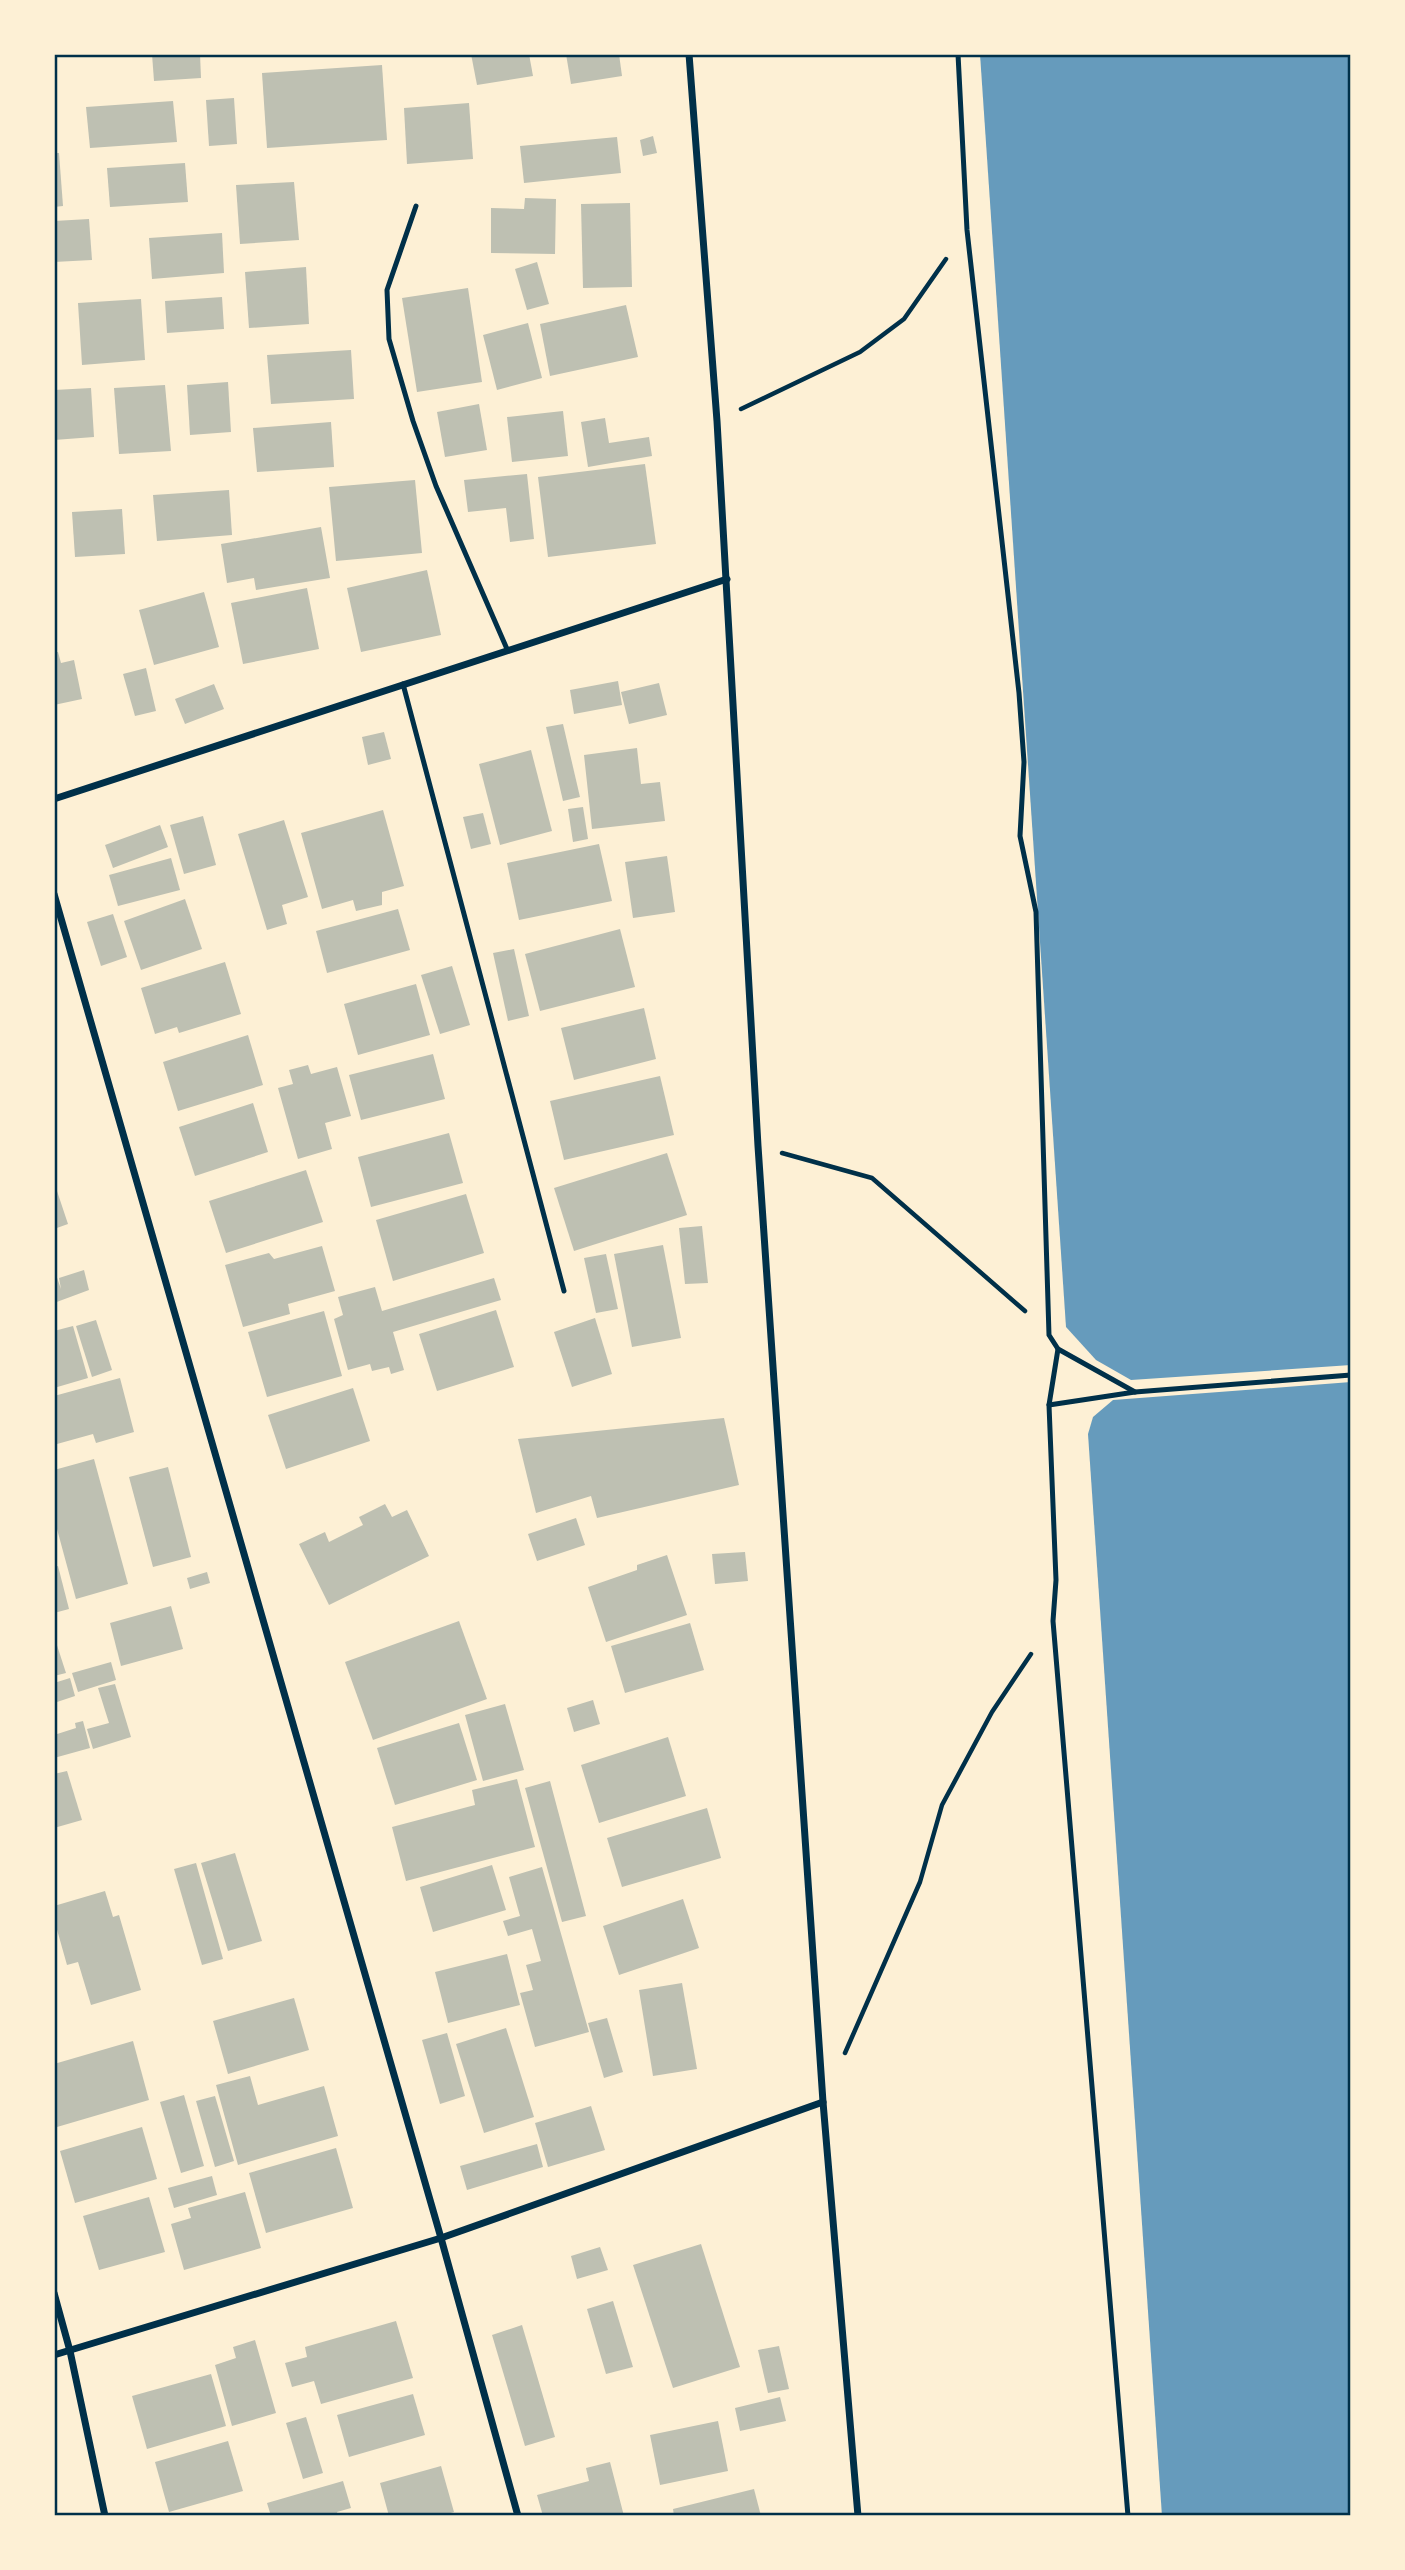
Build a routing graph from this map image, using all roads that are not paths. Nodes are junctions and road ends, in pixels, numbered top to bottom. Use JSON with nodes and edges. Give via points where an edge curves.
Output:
{"nodes":[{"id":1,"x":689,"y":54,"type":"edge"},
{"id":2,"x":958,"y":54,"type":"edge"},
{"id":3,"x":416,"y":206,"type":"dead end"},
{"id":4,"x":727,"y":579,"type":"junction"},
{"id":5,"x":507,"y":649,"type":"junction"},
{"id":6,"x":403,"y":684,"type":"junction"},
{"id":7,"x":54,"y":799,"type":"edge"},
{"id":8,"x":54,"y":894,"type":"edge"},
{"id":9,"x":564,"y":1291,"type":"dead end"},
{"id":10,"x":1058,"y":1349,"type":"junction"},
{"id":11,"x":1351,"y":1375,"type":"edge"},
{"id":12,"x":1135,"y":1392,"type":"junction"},
{"id":13,"x":1049,"y":1405,"type":"junction"},
{"id":14,"x":823,"y":2102,"type":"junction"},
{"id":15,"x":441,"y":2238,"type":"junction"},
{"id":16,"x":54,"y":2293,"type":"edge"},
{"id":17,"x":70,"y":2351,"type":"junction"},
{"id":18,"x":54,"y":2356,"type":"edge"},
{"id":19,"x":105,"y":2516,"type":"edge"},
{"id":20,"x":518,"y":2516,"type":"edge"},
{"id":21,"x":858,"y":2516,"type":"edge"},
{"id":22,"x":1128,"y":2516,"type":"edge"}],
"edges":[{"from":1,"to":4,"type":"street"},
{"from":2,"to":10,"type":"lane","via":[[967,230],[1019,693],[1024,762],[1020,836],[1036,912],[1049,1335]]},
{"from":3,"to":5,"type":"lane","via":[[387,290],[389,339],[436,486]]},
{"from":4,"to":5,"type":"street"},
{"from":4,"to":14,"type":"street","via":[[758,1146]]},
{"from":5,"to":6,"type":"street"},
{"from":6,"to":7,"type":"street"},
{"from":6,"to":9,"type":"lane"},
{"from":8,"to":15,"type":"street"},
{"from":10,"to":12,"type":"lane"},
{"from":10,"to":13,"type":"lane"},
{"from":11,"to":12,"type":"lane"},
{"from":12,"to":13,"type":"lane"},
{"from":13,"to":22,"type":"lane","via":[[1056,1580],[1053,1621]]},
{"from":14,"to":15,"type":"street"},
{"from":14,"to":21,"type":"street"},
{"from":15,"to":17,"type":"street"},
{"from":15,"to":20,"type":"street"},
{"from":16,"to":17,"type":"street"},
{"from":17,"to":18,"type":"street"},
{"from":17,"to":19,"type":"street"}]}
